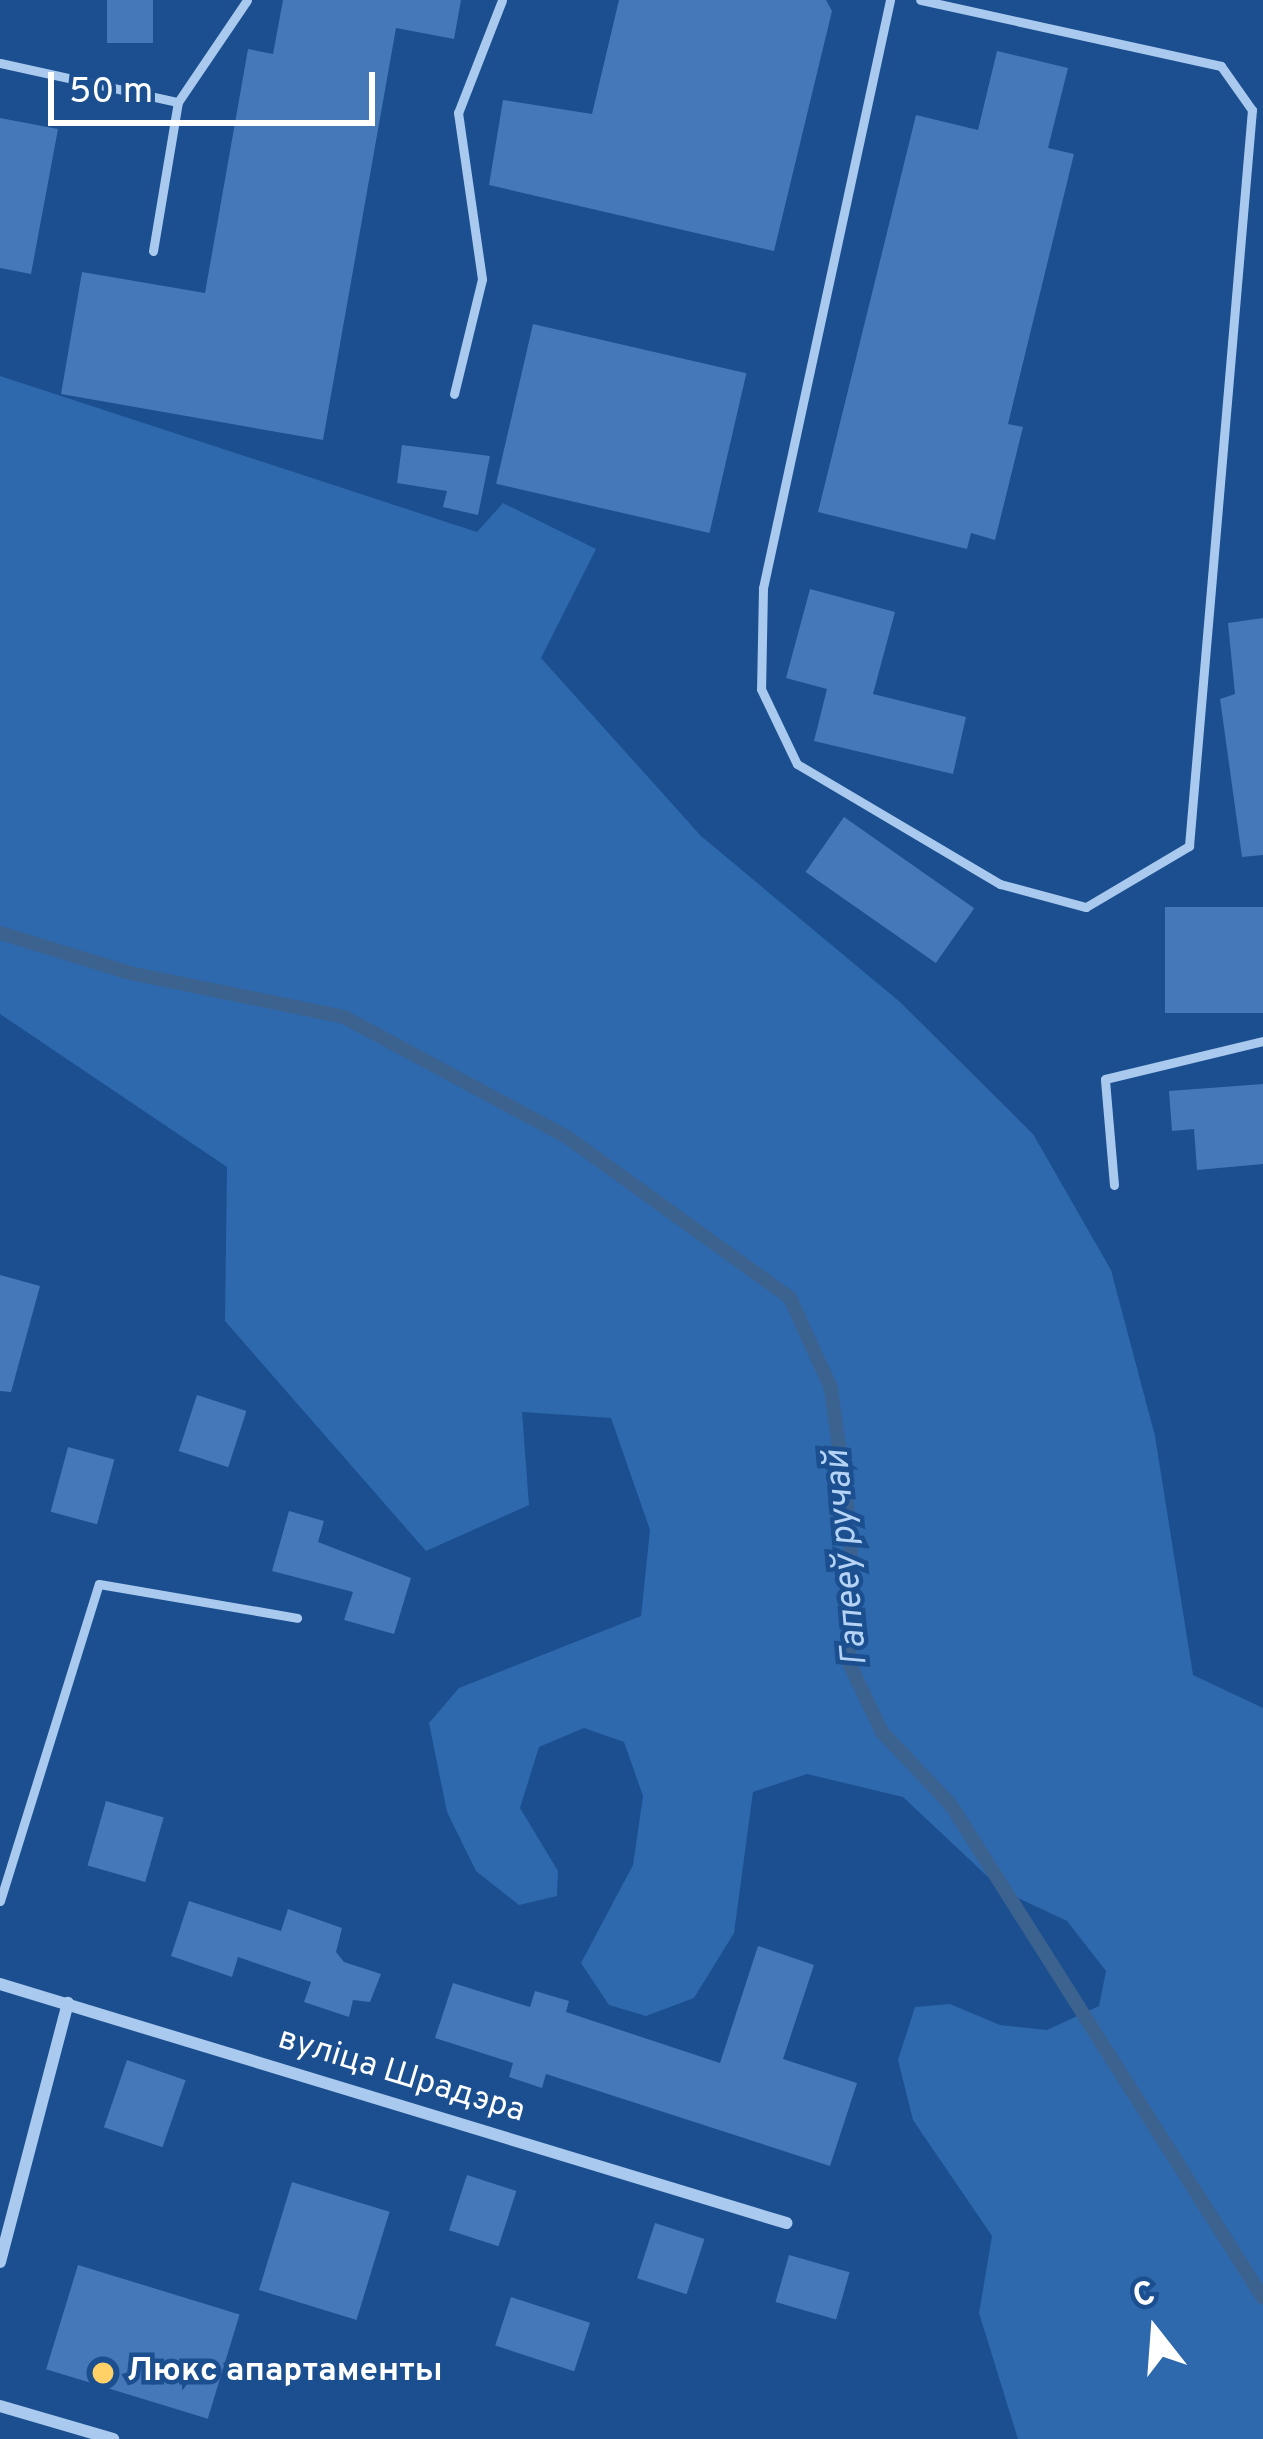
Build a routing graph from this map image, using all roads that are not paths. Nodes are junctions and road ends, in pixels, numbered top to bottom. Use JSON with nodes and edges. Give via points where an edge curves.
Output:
{"nodes":[{"id":1,"x":247,"y":0,"type":"edge"},
{"id":2,"x":502,"y":0,"type":"edge"},
{"id":3,"x":890,"y":0,"type":"edge"},
{"id":4,"x":920,"y":0,"type":"edge"},
{"id":5,"x":0,"y":63,"type":"edge"},
{"id":6,"x":178,"y":102,"type":"junction"},
{"id":7,"x":153,"y":251,"type":"dead end"},
{"id":8,"x":454,"y":394,"type":"dead end"},
{"id":9,"x":1263,"y":1041,"type":"edge"},
{"id":10,"x":1114,"y":1185,"type":"dead end"},
{"id":11,"x":297,"y":1618,"type":"dead end"},
{"id":12,"x":0,"y":1900,"type":"edge"},
{"id":13,"x":0,"y":1984,"type":"edge"},
{"id":14,"x":68,"y":2003,"type":"junction"},
{"id":15,"x":786,"y":2223,"type":"dead end"},
{"id":16,"x":0,"y":2262,"type":"edge"},
{"id":17,"x":0,"y":2407,"type":"edge"},
{"id":18,"x":113,"y":2439,"type":"edge"}],
"edges":[{"from":1,"to":6,"type":"lane"},
{"from":2,"to":8,"type":"lane","via":[[458,113],[482,279]]},
{"from":3,"to":4,"type":"lane","via":[[763,588],[761,689],[797,764],[1000,884],[1085,908],[1189,846],[1252,110],[1220,66]]},
{"from":5,"to":6,"type":"lane"},
{"from":6,"to":7,"type":"lane"},
{"from":9,"to":10,"type":"lane","via":[[1105,1079]]},
{"from":11,"to":12,"type":"lane","via":[[99,1584]]},
{"from":13,"to":14,"type":"street","name":"вуліца Шрадэра"},
{"from":14,"to":15,"type":"street","name":"вуліца Шрадэра"},
{"from":14,"to":16,"type":"street"},
{"from":17,"to":18,"type":"street"}]}
